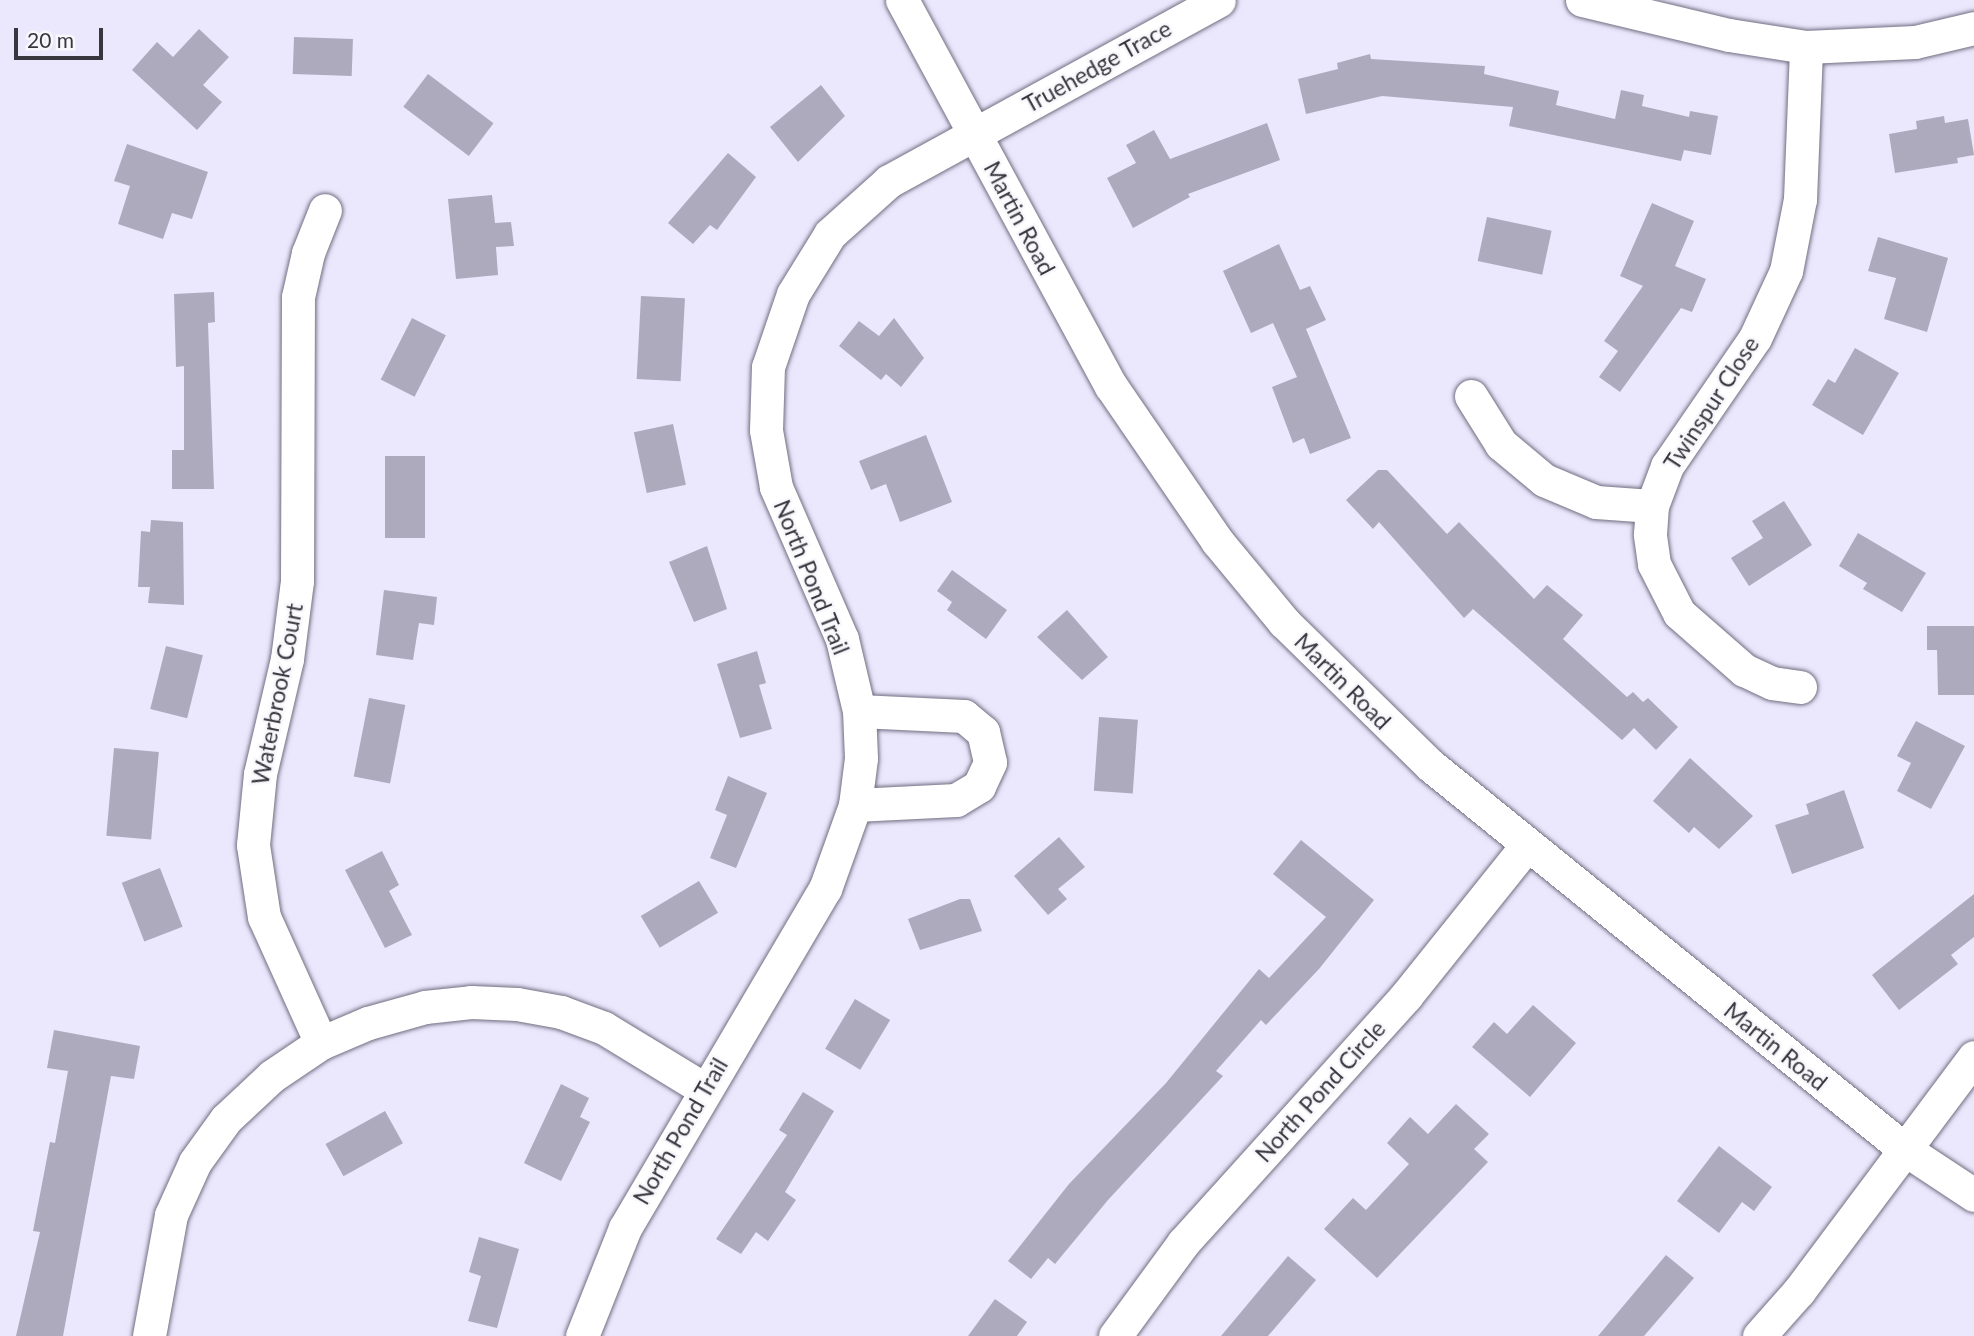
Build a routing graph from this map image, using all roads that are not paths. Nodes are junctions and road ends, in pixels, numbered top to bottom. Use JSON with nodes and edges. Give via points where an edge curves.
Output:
{"nodes":[{"id":1,"x":902,"y":0,"type":"edge"},
{"id":2,"x":1582,"y":0,"type":"edge"},
{"id":3,"x":1214,"y":1,"type":"edge"},
{"id":4,"x":1974,"y":28,"type":"edge"},
{"id":5,"x":1806,"y":47,"type":"junction"},
{"id":6,"x":974,"y":133,"type":"junction"},
{"id":7,"x":325,"y":210,"type":"dead end"},
{"id":8,"x":1471,"y":396,"type":"dead end"},
{"id":9,"x":1652,"y":506,"type":"junction"},
{"id":10,"x":1800,"y":687,"type":"dead end"},
{"id":11,"x":859,"y":711,"type":"junction"},
{"id":12,"x":855,"y":805,"type":"junction"},
{"id":13,"x":1527,"y":845,"type":"junction"},
{"id":14,"x":321,"y":1043,"type":"junction"},
{"id":15,"x":1974,"y":1057,"type":"edge"},
{"id":16,"x":704,"y":1089,"type":"junction"},
{"id":17,"x":1903,"y":1148,"type":"junction"},
{"id":18,"x":1974,"y":1195,"type":"edge"},
{"id":19,"x":149,"y":1336,"type":"edge"},
{"id":20,"x":582,"y":1336,"type":"edge"},
{"id":21,"x":1115,"y":1336,"type":"edge"},
{"id":22,"x":1759,"y":1336,"type":"edge"}],
"edges":[{"from":1,"to":6,"type":"street","name":"Martin Road"},
{"from":2,"to":5,"type":"street","via":[[1729,36]]},
{"from":3,"to":6,"type":"street","name":"Truehedge Trace"},
{"from":4,"to":5,"type":"street","via":[[1915,42]]},
{"from":5,"to":9,"type":"street","name":"Twinspur Close","via":[[1800,199],[1786,271],[1755,338],[1667,466]]},
{"from":6,"to":11,"type":"street","name":"North Pond Trail","via":[[889,181],[830,234],[793,294],[768,367],[766,430],[776,487],[842,639]]},
{"from":6,"to":13,"type":"street","name":"Martin Road","via":[[1111,386],[1217,541],[1284,622],[1357,698]]},
{"from":7,"to":14,"type":"street","name":"Waterbrook Court","via":[[298,297],[298,581],[287,659],[260,774],[253,845],[264,918]]},
{"from":8,"to":9,"type":"street","via":[[1501,444],[1544,480],[1596,502]]},
{"from":9,"to":10,"type":"street","name":"Twinspur Close","via":[[1654,564],[1679,613],[1744,670],[1772,683]]},
{"from":11,"to":12,"type":"street","name":"North Pond Trail","via":[[861,758]]},
{"from":11,"to":12,"type":"street","via":[[964,716],[984,732],[990,762],[979,786],[956,800]]},
{"from":12,"to":16,"type":"street","name":"North Pond Trail","via":[[825,889]]},
{"from":13,"to":17,"type":"street","name":"Martin Road"},
{"from":13,"to":21,"type":"street","name":"North Pond Circle","via":[[1406,996],[1183,1243]]},
{"from":14,"to":16,"type":"street","via":[[368,1023],[425,1007],[517,1004],[561,1012],[604,1028]]},
{"from":14,"to":19,"type":"street","via":[[272,1076],[235,1110],[195,1162],[171,1215]]},
{"from":15,"to":17,"type":"street"},
{"from":16,"to":20,"type":"street","name":"North Pond Trail","via":[[625,1228]]},
{"from":17,"to":18,"type":"street","name":"Martin Road"},
{"from":17,"to":22,"type":"street","via":[[1799,1291]]}]}
